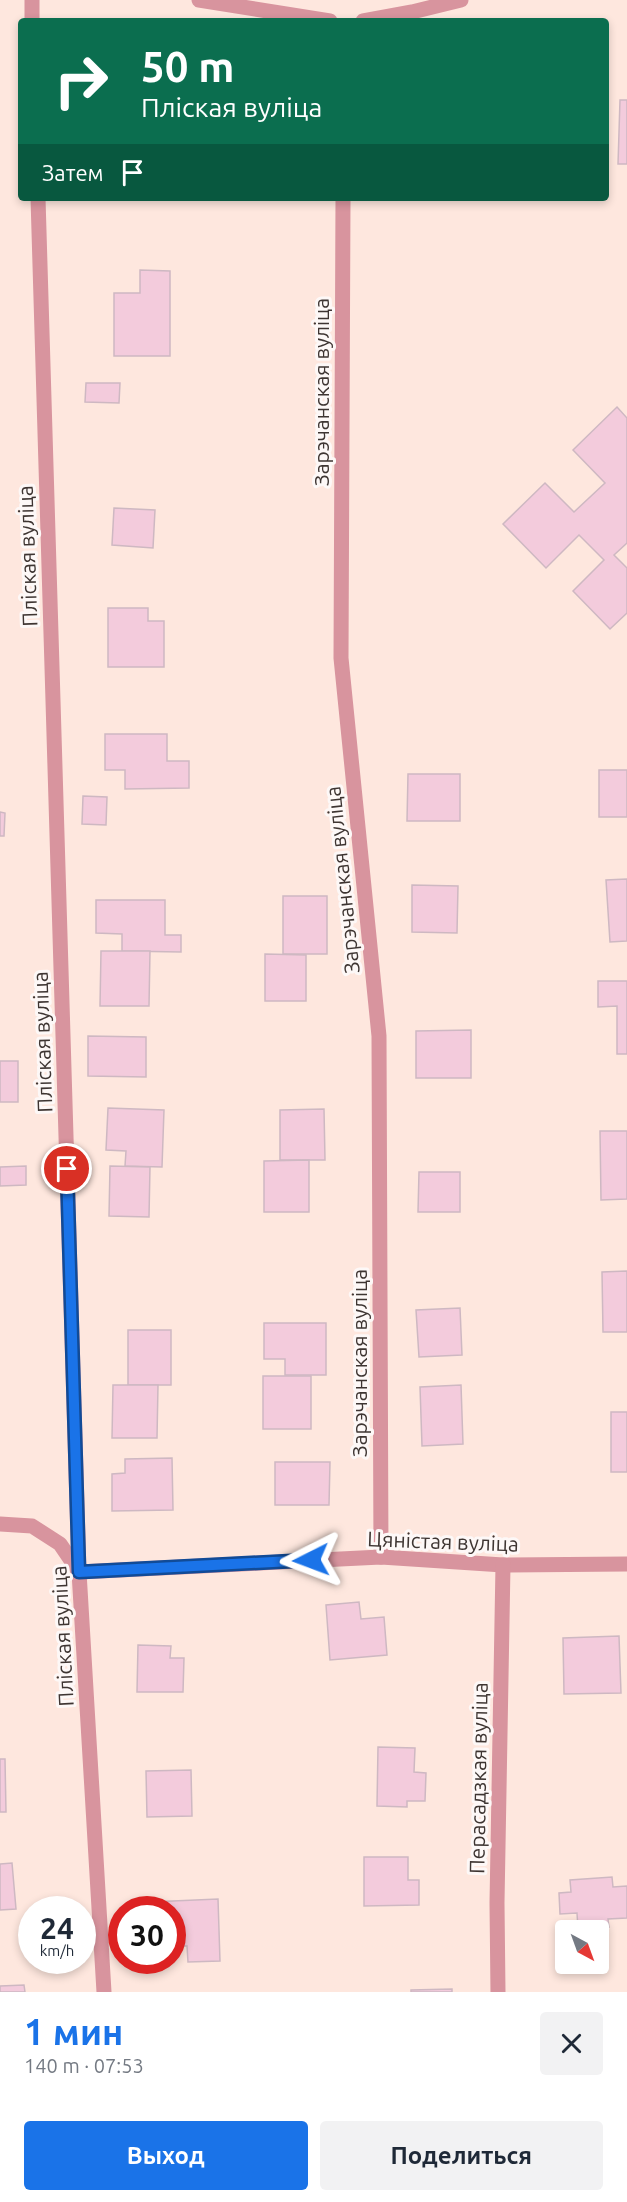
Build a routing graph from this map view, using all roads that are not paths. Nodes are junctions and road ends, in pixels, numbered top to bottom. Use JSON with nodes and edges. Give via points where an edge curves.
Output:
{"nodes":[{"id":1,"x":32,"y":0,"type":"edge"},
{"id":2,"x":199,"y":0,"type":"edge"},
{"id":3,"x":461,"y":0,"type":"edge"},
{"id":4,"x":32,"y":18,"type":"edge"},
{"id":5,"x":311,"y":18,"type":"edge"},
{"id":6,"x":379,"y":18,"type":"edge"},
{"id":7,"x":38,"y":201,"type":"edge"},
{"id":8,"x":343,"y":201,"type":"edge"},
{"id":9,"x":0,"y":1524,"type":"edge"},
{"id":10,"x":381,"y":1557,"type":"junction"},
{"id":11,"x":627,"y":1564,"type":"edge"},
{"id":12,"x":503,"y":1565,"type":"junction"},
{"id":13,"x":79,"y":1572,"type":"junction"},
{"id":14,"x":104,"y":1992,"type":"edge"},
{"id":15,"x":498,"y":1992,"type":"edge"}],
"edges":[{"from":1,"to":4,"type":"street"},
{"from":2,"to":5,"type":"street"},
{"from":3,"to":6,"type":"street"},
{"from":7,"to":13,"type":"street","name":"Пліская вуліца"},
{"from":8,"to":10,"type":"street","name":"Зарэчанская вуліца","via":[[340,658],[379,1036]]},
{"from":9,"to":13,"type":"street","via":[[32,1526],[60,1544]]},
{"from":10,"to":12,"type":"street","name":"Цяністая вуліца"},
{"from":10,"to":13,"type":"street","name":"Цяністая вуліца"},
{"from":11,"to":12,"type":"street","name":"Цяністая вуліца"},
{"from":12,"to":15,"type":"street","name":"Перасадзкая вуліца"},
{"from":13,"to":14,"type":"street","name":"Пліская вуліца"}]}
